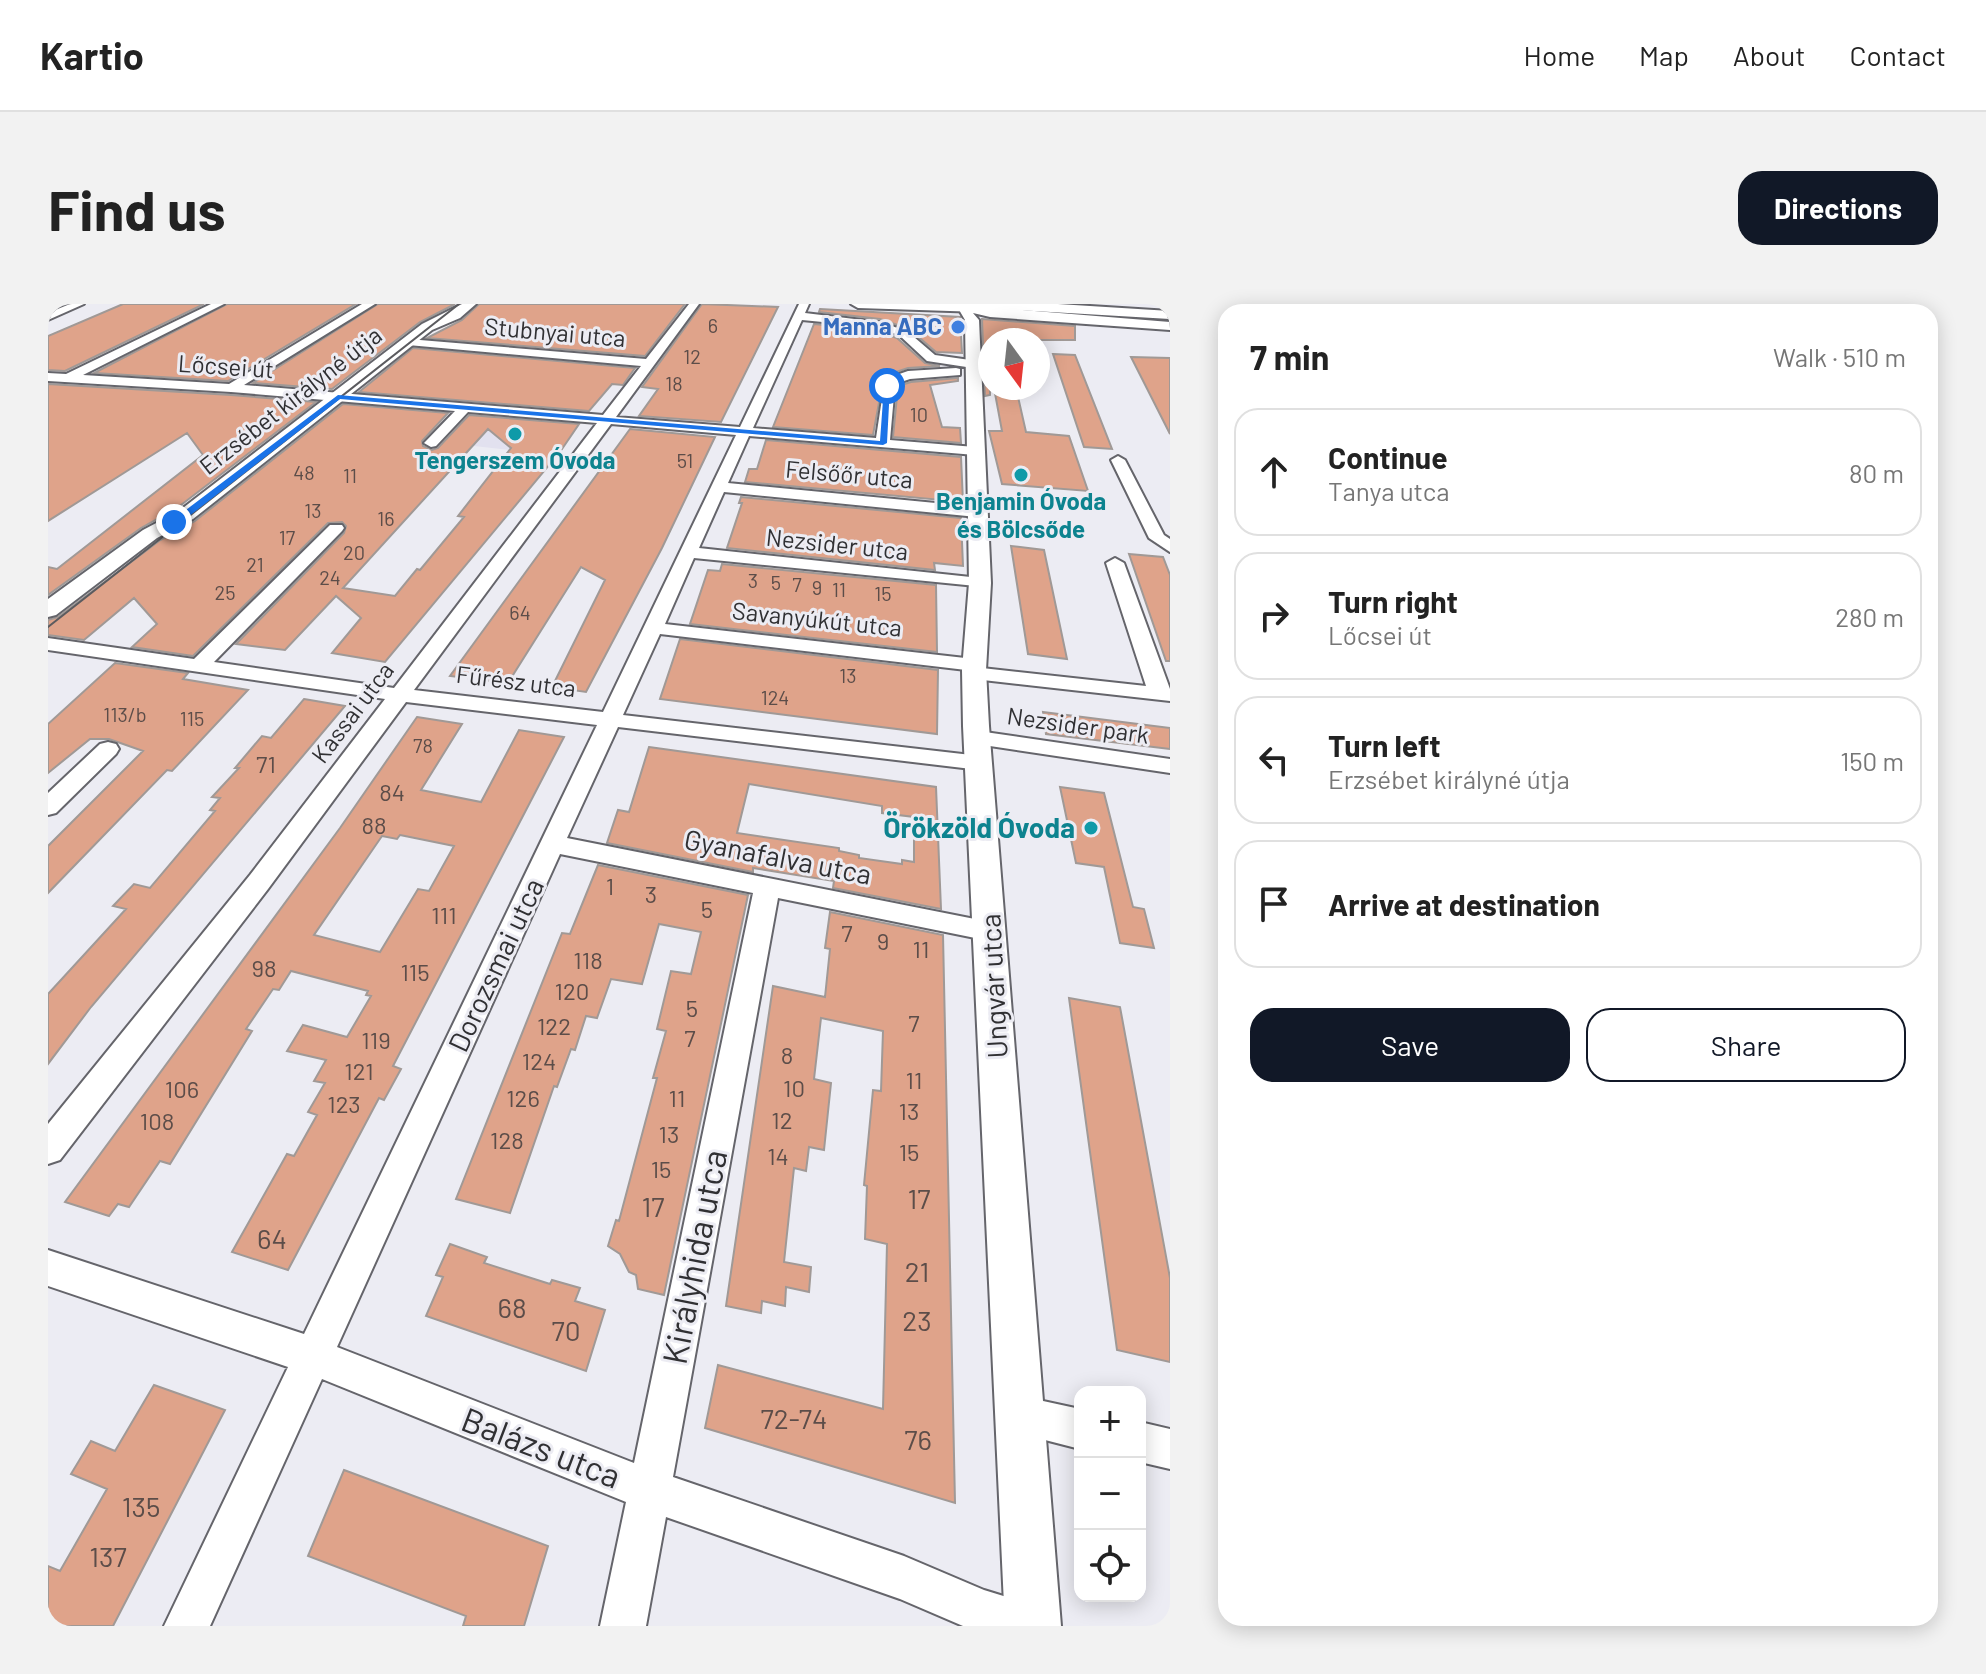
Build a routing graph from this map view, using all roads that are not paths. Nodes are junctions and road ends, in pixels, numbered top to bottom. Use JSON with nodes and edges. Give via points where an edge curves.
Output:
{"nodes":[{"id":1,"x":79,"y":304,"type":"edge"},
{"id":2,"x":219,"y":304,"type":"edge"},
{"id":3,"x":370,"y":304,"type":"edge"},
{"id":4,"x":449,"y":304,"type":"edge"},
{"id":5,"x":470,"y":304,"type":"edge"},
{"id":6,"x":694,"y":304,"type":"edge"},
{"id":7,"x":858,"y":304,"type":"edge"},
{"id":8,"x":984,"y":304,"type":"edge"},
{"id":9,"x":960,"y":306,"type":"edge"},
{"id":10,"x":1033,"y":309,"type":"junction"},
{"id":11,"x":801,"y":310,"type":"edge"},
{"id":12,"x":48,"y":317,"type":"edge"},
{"id":13,"x":1168,"y":318,"type":"edge"},
{"id":14,"x":427,"y":327,"type":"junction"},
{"id":15,"x":408,"y":342,"type":"junction"},
{"id":16,"x":649,"y":363,"type":"junction"},
{"id":17,"x":973,"y":368,"type":"junction"},
{"id":18,"x":48,"y":377,"type":"edge"},
{"id":19,"x":67,"y":379,"type":"junction"},
{"id":20,"x":48,"y":388,"type":"edge"},
{"id":21,"x":231,"y":388,"type":"junction"},
{"id":22,"x":338,"y":397,"type":"junction"},
{"id":23,"x":465,"y":408,"type":"junction"},
{"id":24,"x":607,"y":420,"type":"junction"},
{"id":25,"x":742,"y":431,"type":"junction"},
{"id":26,"x":431,"y":443,"type":"dead end"},
{"id":27,"x":883,"y":443,"type":"junction"},
{"id":28,"x":975,"y":451,"type":"junction"},
{"id":29,"x":1118,"y":460,"type":"dead end"},
{"id":30,"x":717,"y":487,"type":"junction"},
{"id":31,"x":977,"y":512,"type":"junction"},
{"id":32,"x":186,"y":515,"type":"junction"},
{"id":33,"x":336,"y":528,"type":"dead end"},
{"id":34,"x":1170,"y":547,"type":"edge"},
{"id":35,"x":688,"y":552,"type":"junction"},
{"id":36,"x":1115,"y":563,"type":"dead end"},
{"id":37,"x":980,"y":583,"type":"junction"},
{"id":38,"x":48,"y":610,"type":"edge"},
{"id":39,"x":653,"y":628,"type":"junction"},
{"id":40,"x":48,"y":635,"type":"edge"},
{"id":41,"x":48,"y":644,"type":"edge"},
{"id":42,"x":201,"y":664,"type":"junction"},
{"id":43,"x":974,"y":669,"type":"junction"},
{"id":44,"x":1164,"y":694,"type":"edge"},
{"id":45,"x":400,"y":695,"type":"junction"},
{"id":46,"x":608,"y":720,"type":"junction"},
{"id":47,"x":108,"y":749,"type":"dead end"},
{"id":48,"x":979,"y":750,"type":"junction"},
{"id":49,"x":1170,"y":766,"type":"edge"},
{"id":50,"x":48,"y":807,"type":"edge"},
{"id":51,"x":553,"y":844,"type":"junction"},
{"id":52,"x":767,"y":887,"type":"junction"},
{"id":53,"x":990,"y":931,"type":"junction"},
{"id":54,"x":48,"y":1149,"type":"edge"},
{"id":55,"x":48,"y":1268,"type":"edge"},
{"id":56,"x":312,"y":1356,"type":"junction"},
{"id":57,"x":1020,"y":1416,"type":"junction"},
{"id":58,"x":1074,"y":1428,"type":"edge"},
{"id":59,"x":1146,"y":1443,"type":"edge"},
{"id":60,"x":1170,"y":1449,"type":"edge"},
{"id":61,"x":651,"y":1491,"type":"junction"},
{"id":62,"x":187,"y":1626,"type":"edge"},
{"id":63,"x":623,"y":1626,"type":"edge"},
{"id":64,"x":1033,"y":1626,"type":"edge"}],
"edges":[{"from":1,"to":12,"type":"street"},
{"from":2,"to":19,"type":"street"},
{"from":3,"to":21,"type":"street"},
{"from":4,"to":14,"type":"street","name":"Erzsébet királyné útja"},
{"from":5,"to":14,"type":"street","name":"Erzsébet királyné útja"},
{"from":6,"to":16,"type":"street","name":"Kassai utca"},
{"from":7,"to":9,"type":"main road"},
{"from":8,"to":10,"type":"main road"},
{"from":9,"to":10,"type":"main road"},
{"from":9,"to":13,"type":"street"},
{"from":9,"to":17,"type":"street","name":"Ungvár utca","via":[[972,320]]},
{"from":10,"to":13,"type":"main road"},
{"from":11,"to":17,"type":"street","via":[[893,329],[913,339],[931,358]]},
{"from":11,"to":25,"type":"street","name":"Dorozsmai utca"},
{"from":14,"to":15,"type":"street","name":"Erzsébet királyné útja"},
{"from":15,"to":16,"type":"street","name":"Stubnyai utca"},
{"from":15,"to":22,"type":"street","name":"Erzsébet királyné útja"},
{"from":16,"to":24,"type":"street","name":"Kassai utca"},
{"from":17,"to":27,"type":"street","via":[[889,382]]},
{"from":17,"to":28,"type":"street","name":"Ungvár utca"},
{"from":18,"to":19,"type":"street","name":"Lőcsei út"},
{"from":19,"to":20,"type":"street"},
{"from":19,"to":21,"type":"street","name":"Lőcsei út"},
{"from":21,"to":22,"type":"street","name":"Lőcsei út"},
{"from":22,"to":23,"type":"street","name":"Lőcsei út"},
{"from":22,"to":32,"type":"street","name":"Erzsébet királyné útja"},
{"from":23,"to":24,"type":"street","name":"Lőcsei út"},
{"from":23,"to":26,"type":"street"},
{"from":24,"to":25,"type":"street","name":"Lőcsei út"},
{"from":24,"to":45,"type":"street","name":"Kassai utca"},
{"from":25,"to":27,"type":"street","name":"Lőcsei út"},
{"from":25,"to":30,"type":"street","name":"Dorozsmai utca"},
{"from":27,"to":28,"type":"street","name":"Lőcsei út"},
{"from":28,"to":31,"type":"street","name":"Ungvár utca"},
{"from":29,"to":34,"type":"street","via":[[1157,538]]},
{"from":30,"to":31,"type":"street","name":"Felsőőr utca"},
{"from":30,"to":35,"type":"street","name":"Dorozsmai utca"},
{"from":31,"to":37,"type":"street","name":"Ungvár utca"},
{"from":32,"to":38,"type":"street","name":"Erzsébet királyné útja","via":[[150,534]]},
{"from":32,"to":40,"type":"street","name":"Erzsébet királyné útja","via":[[170,536]]},
{"from":33,"to":42,"type":"street"},
{"from":35,"to":37,"type":"street","name":"Nezsider utca"},
{"from":35,"to":39,"type":"street","name":"Dorozsmai utca"},
{"from":36,"to":44,"type":"street","name":"Nezsider park"},
{"from":37,"to":43,"type":"street","name":"Ungvár utca"},
{"from":39,"to":43,"type":"street","name":"Savanyúkút utca"},
{"from":39,"to":46,"type":"street","name":"Dorozsmai utca"},
{"from":41,"to":42,"type":"street","name":"Fűrész utca"},
{"from":42,"to":45,"type":"street","name":"Fűrész utca"},
{"from":43,"to":44,"type":"street","name":"Nezsider park"},
{"from":43,"to":48,"type":"street","name":"Ungvár utca"},
{"from":45,"to":46,"type":"street","name":"Fűrész utca"},
{"from":45,"to":54,"type":"street","name":"Kassai utca"},
{"from":46,"to":48,"type":"street","name":"Fűrész utca"},
{"from":46,"to":51,"type":"street","name":"Dorozsmai utca"},
{"from":47,"to":50,"type":"street"},
{"from":48,"to":49,"type":"street","name":"Nezsider park"},
{"from":48,"to":53,"type":"street","name":"Ungvár utca"},
{"from":51,"to":52,"type":"street","name":"Gyanafalva utca"},
{"from":51,"to":56,"type":"street","name":"Dorozsmai utca"},
{"from":52,"to":53,"type":"street","name":"Gyanafalva utca"},
{"from":52,"to":61,"type":"street","name":"Királyhida utca"},
{"from":53,"to":57,"type":"street","name":"Ungvár utca"},
{"from":55,"to":56,"type":"street","name":"Balázs utca"},
{"from":56,"to":61,"type":"street","name":"Balázs utca"},
{"from":56,"to":62,"type":"street","name":"Dorozsmai utca"},
{"from":57,"to":58,"type":"street"},
{"from":57,"to":64,"type":"street","name":"Ungvár utca"},
{"from":59,"to":60,"type":"street"},
{"from":61,"to":63,"type":"street","name":"Királyhida utca"},
{"from":61,"to":64,"type":"street","name":"Balázs utca"}]}
